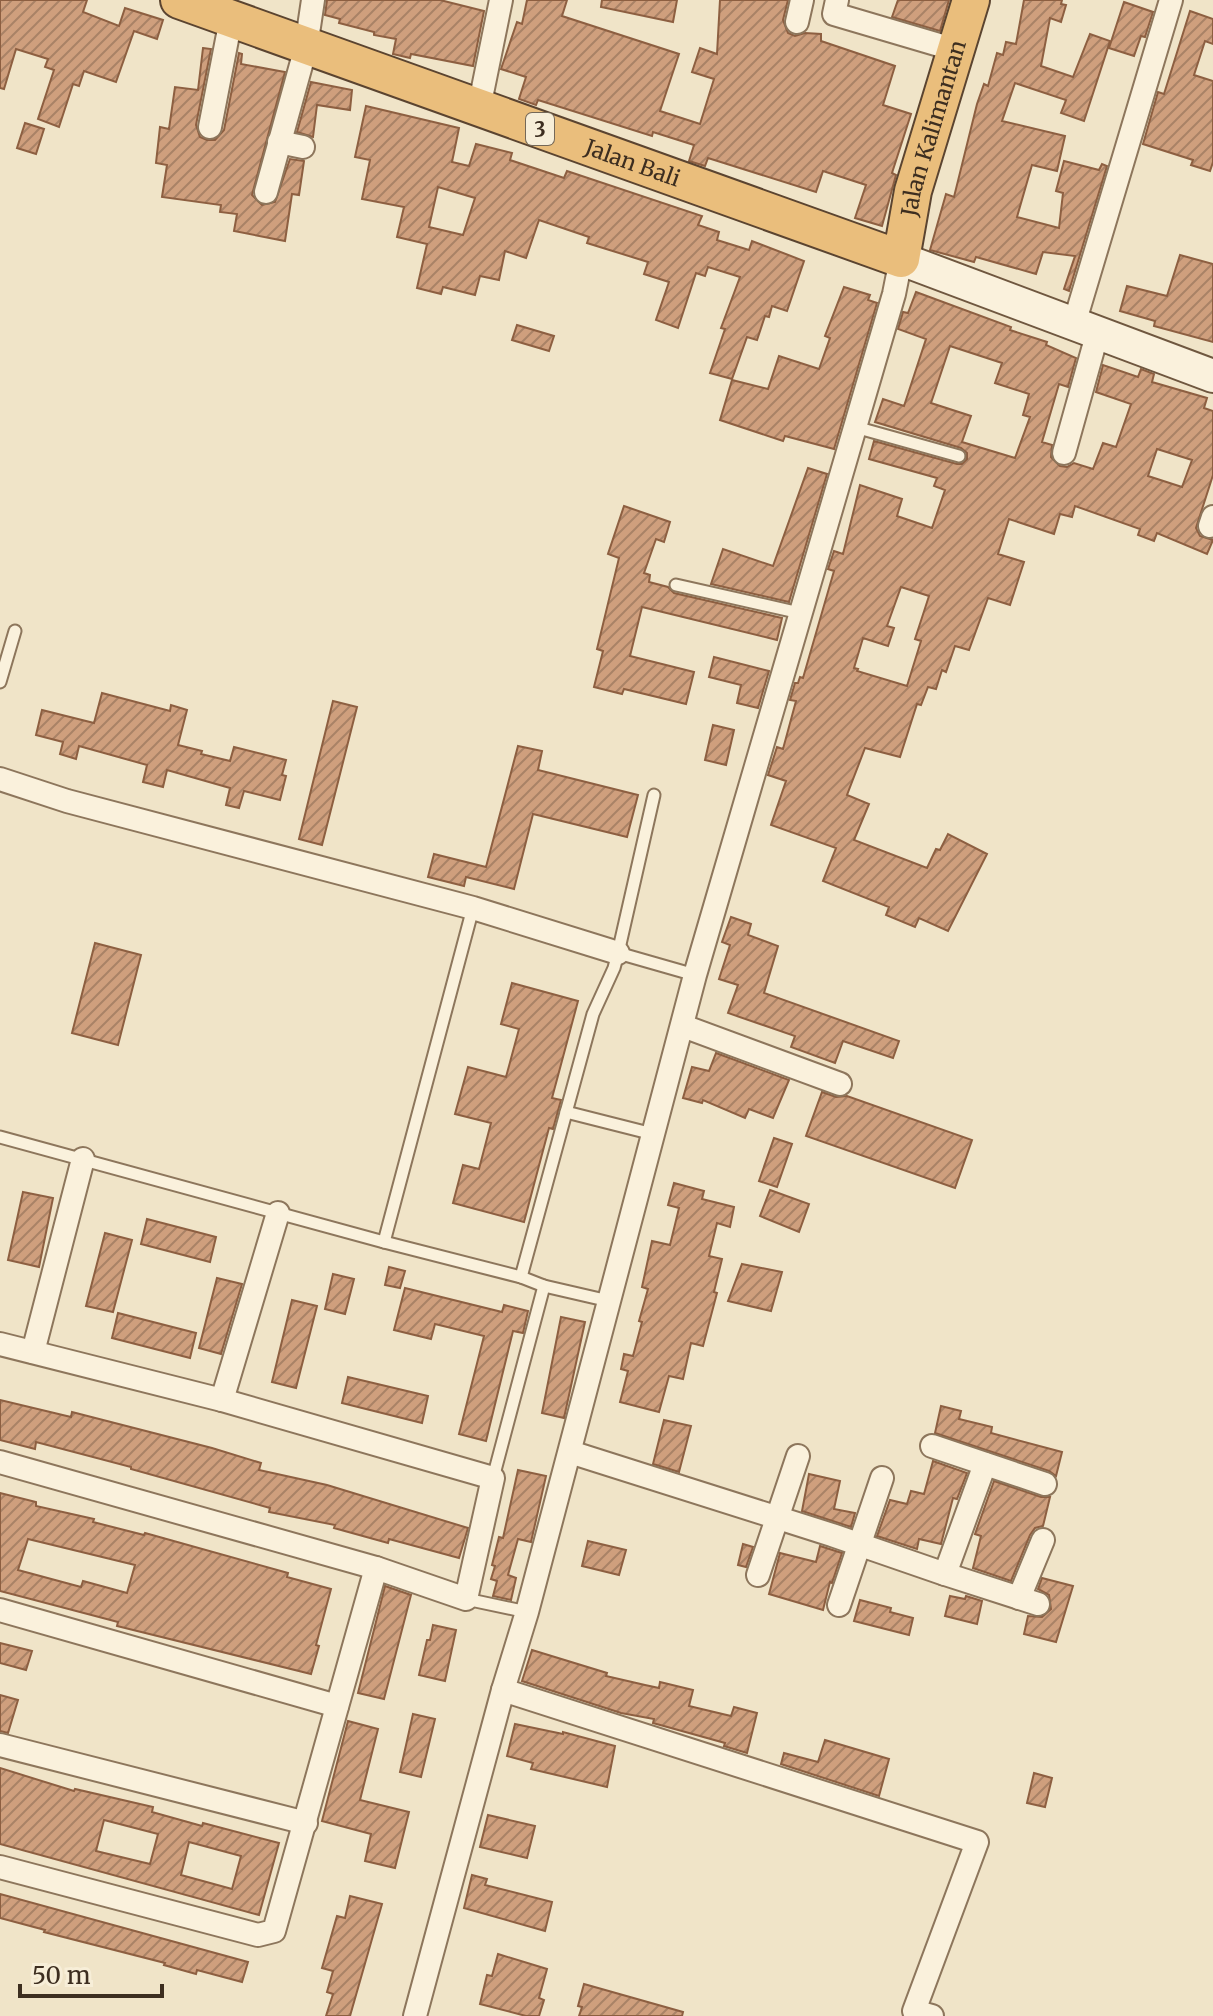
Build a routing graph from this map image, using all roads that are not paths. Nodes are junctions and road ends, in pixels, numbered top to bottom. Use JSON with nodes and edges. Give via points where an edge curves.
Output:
{"nodes":[{"id":1,"x":179,"y":0,"type":"edge"},
{"id":2,"x":313,"y":0,"type":"edge"},
{"id":3,"x":501,"y":0,"type":"edge"},
{"id":4,"x":837,"y":0,"type":"edge"},
{"id":5,"x":971,"y":0,"type":"edge"},
{"id":6,"x":1171,"y":0,"type":"edge"},
{"id":7,"x":231,"y":19,"type":"junction"},
{"id":8,"x":306,"y":47,"type":"junction"},
{"id":9,"x":956,"y":50,"type":"junction"},
{"id":10,"x":479,"y":108,"type":"junction"},
{"id":11,"x":210,"y":127,"type":"dead end"},
{"id":12,"x":279,"y":142,"type":"junction"},
{"id":13,"x":303,"y":147,"type":"dead end"},
{"id":14,"x":266,"y":192,"type":"dead end"},
{"id":15,"x":901,"y":259,"type":"junction"},
{"id":16,"x":1085,"y":330,"type":"junction"},
{"id":17,"x":1213,"y":376,"type":"edge"},
{"id":18,"x":855,"y":427,"type":"junction"},
{"id":19,"x":1064,"y":453,"type":"dead end"},
{"id":20,"x":959,"y":456,"type":"dead end"},
{"id":21,"x":676,"y":585,"type":"dead end"},
{"id":22,"x":800,"y":613,"type":"junction"},
{"id":23,"x":15,"y":631,"type":"dead end"},
{"id":24,"x":0,"y":682,"type":"edge"},
{"id":25,"x":0,"y":779,"type":"edge"},
{"id":26,"x":654,"y":795,"type":"dead end"},
{"id":27,"x":473,"y":908,"type":"junction"},
{"id":28,"x":618,"y":953,"type":"junction"},
{"id":29,"x":695,"y":975,"type":"junction"},
{"id":30,"x":683,"y":1026,"type":"junction"},
{"id":31,"x":840,"y":1084,"type":"dead end"},
{"id":32,"x":566,"y":1112,"type":"junction"},
{"id":33,"x":653,"y":1134,"type":"junction"},
{"id":34,"x":0,"y":1137,"type":"edge"},
{"id":35,"x":83,"y":1159,"type":"junction"},
{"id":36,"x":278,"y":1213,"type":"junction"},
{"id":37,"x":384,"y":1242,"type":"junction"},
{"id":38,"x":521,"y":1277,"type":"junction"},
{"id":39,"x":544,"y":1286,"type":"junction"},
{"id":40,"x":609,"y":1301,"type":"junction"},
{"id":41,"x":0,"y":1344,"type":"edge"},
{"id":42,"x":33,"y":1352,"type":"junction"},
{"id":43,"x":222,"y":1400,"type":"junction"},
{"id":44,"x":932,"y":1446,"type":"dead end"},
{"id":45,"x":570,"y":1452,"type":"junction"},
{"id":46,"x":798,"y":1456,"type":"dead end"},
{"id":47,"x":0,"y":1462,"type":"edge"},
{"id":48,"x":985,"y":1464,"type":"junction"},
{"id":49,"x":493,"y":1478,"type":"junction"},
{"id":50,"x":882,"y":1478,"type":"dead end"},
{"id":51,"x":1045,"y":1484,"type":"dead end"},
{"id":52,"x":777,"y":1518,"type":"junction"},
{"id":53,"x":1043,"y":1540,"type":"dead end"},
{"id":54,"x":859,"y":1544,"type":"junction"},
{"id":55,"x":376,"y":1568,"type":"junction"},
{"id":56,"x":945,"y":1574,"type":"junction"},
{"id":57,"x":758,"y":1575,"type":"dead end"},
{"id":58,"x":466,"y":1599,"type":"junction"},
{"id":59,"x":839,"y":1605,"type":"dead end"},
{"id":60,"x":0,"y":1610,"type":"edge"},
{"id":61,"x":527,"y":1612,"type":"junction"},
{"id":62,"x":503,"y":1690,"type":"junction"},
{"id":63,"x":337,"y":1706,"type":"junction"},
{"id":64,"x":0,"y":1745,"type":"edge"},
{"id":65,"x":306,"y":1823,"type":"junction"},
{"id":66,"x":0,"y":1867,"type":"edge"},
{"id":67,"x":415,"y":2016,"type":"edge"},
{"id":68,"x":932,"y":2016,"type":"edge"}],
"edges":[{"from":1,"to":7,"type":"highway","name":"Jalan Bali","number":"3"},
{"from":2,"to":8,"type":"street"},
{"from":3,"to":10,"type":"street"},
{"from":4,"to":9,"type":"street","via":[[834,14]]},
{"from":5,"to":9,"type":"highway","name":"Jalan Kalimantan"},
{"from":6,"to":16,"type":"street"},
{"from":7,"to":8,"type":"highway","name":"Jalan Bali","number":"3"},
{"from":7,"to":11,"type":"street"},
{"from":8,"to":10,"type":"highway","name":"Jalan Bali","number":"3"},
{"from":8,"to":12,"type":"street"},
{"from":9,"to":15,"type":"highway","name":"Jalan Kalimantan","via":[[913,191]]},
{"from":10,"to":15,"type":"highway","name":"Jalan Bali","number":"3"},
{"from":12,"to":13,"type":"street"},
{"from":12,"to":14,"type":"street"},
{"from":15,"to":16,"type":"main road","name":"Jalan Bali"},
{"from":15,"to":18,"type":"street"},
{"from":16,"to":17,"type":"main road","name":"Jalan Bali"},
{"from":16,"to":19,"type":"street"},
{"from":18,"to":20,"type":"lane"},
{"from":18,"to":22,"type":"street"},
{"from":21,"to":22,"type":"lane"},
{"from":22,"to":29,"type":"street"},
{"from":23,"to":24,"type":"lane"},
{"from":25,"to":27,"type":"street"},
{"from":26,"to":28,"type":"lane"},
{"from":27,"to":28,"type":"street"},
{"from":27,"to":37,"type":"lane"},
{"from":28,"to":29,"type":"lane"},
{"from":28,"to":32,"type":"lane","via":[[593,1014]]},
{"from":29,"to":30,"type":"street"},
{"from":30,"to":31,"type":"street"},
{"from":30,"to":33,"type":"street"},
{"from":32,"to":33,"type":"lane"},
{"from":32,"to":38,"type":"lane"},
{"from":33,"to":40,"type":"street"},
{"from":34,"to":35,"type":"lane"},
{"from":35,"to":36,"type":"lane"},
{"from":35,"to":42,"type":"street"},
{"from":36,"to":37,"type":"lane"},
{"from":36,"to":43,"type":"street"},
{"from":37,"to":38,"type":"lane"},
{"from":38,"to":39,"type":"lane"},
{"from":39,"to":40,"type":"lane"},
{"from":39,"to":49,"type":"lane"},
{"from":40,"to":45,"type":"street"},
{"from":41,"to":42,"type":"street"},
{"from":42,"to":43,"type":"street"},
{"from":43,"to":49,"type":"street"},
{"from":44,"to":48,"type":"street"},
{"from":45,"to":52,"type":"street"},
{"from":45,"to":61,"type":"street"},
{"from":46,"to":52,"type":"street"},
{"from":47,"to":55,"type":"street"},
{"from":48,"to":51,"type":"street"},
{"from":48,"to":56,"type":"street"},
{"from":49,"to":58,"type":"street"},
{"from":50,"to":54,"type":"street"},
{"from":52,"to":54,"type":"street"},
{"from":52,"to":57,"type":"street"},
{"from":53,"to":56,"type":"street","via":[[1028,1601]]},
{"from":54,"to":56,"type":"street"},
{"from":54,"to":59,"type":"street"},
{"from":55,"to":58,"type":"street"},
{"from":55,"to":63,"type":"street"},
{"from":58,"to":61,"type":"lane"},
{"from":60,"to":63,"type":"street"},
{"from":61,"to":62,"type":"street"},
{"from":62,"to":67,"type":"street"},
{"from":62,"to":68,"type":"street","via":[[977,1842],[914,2011]]},
{"from":63,"to":65,"type":"street"},
{"from":64,"to":65,"type":"street"},
{"from":65,"to":66,"type":"street","via":[[279,1922],[266,1935]]}]}
